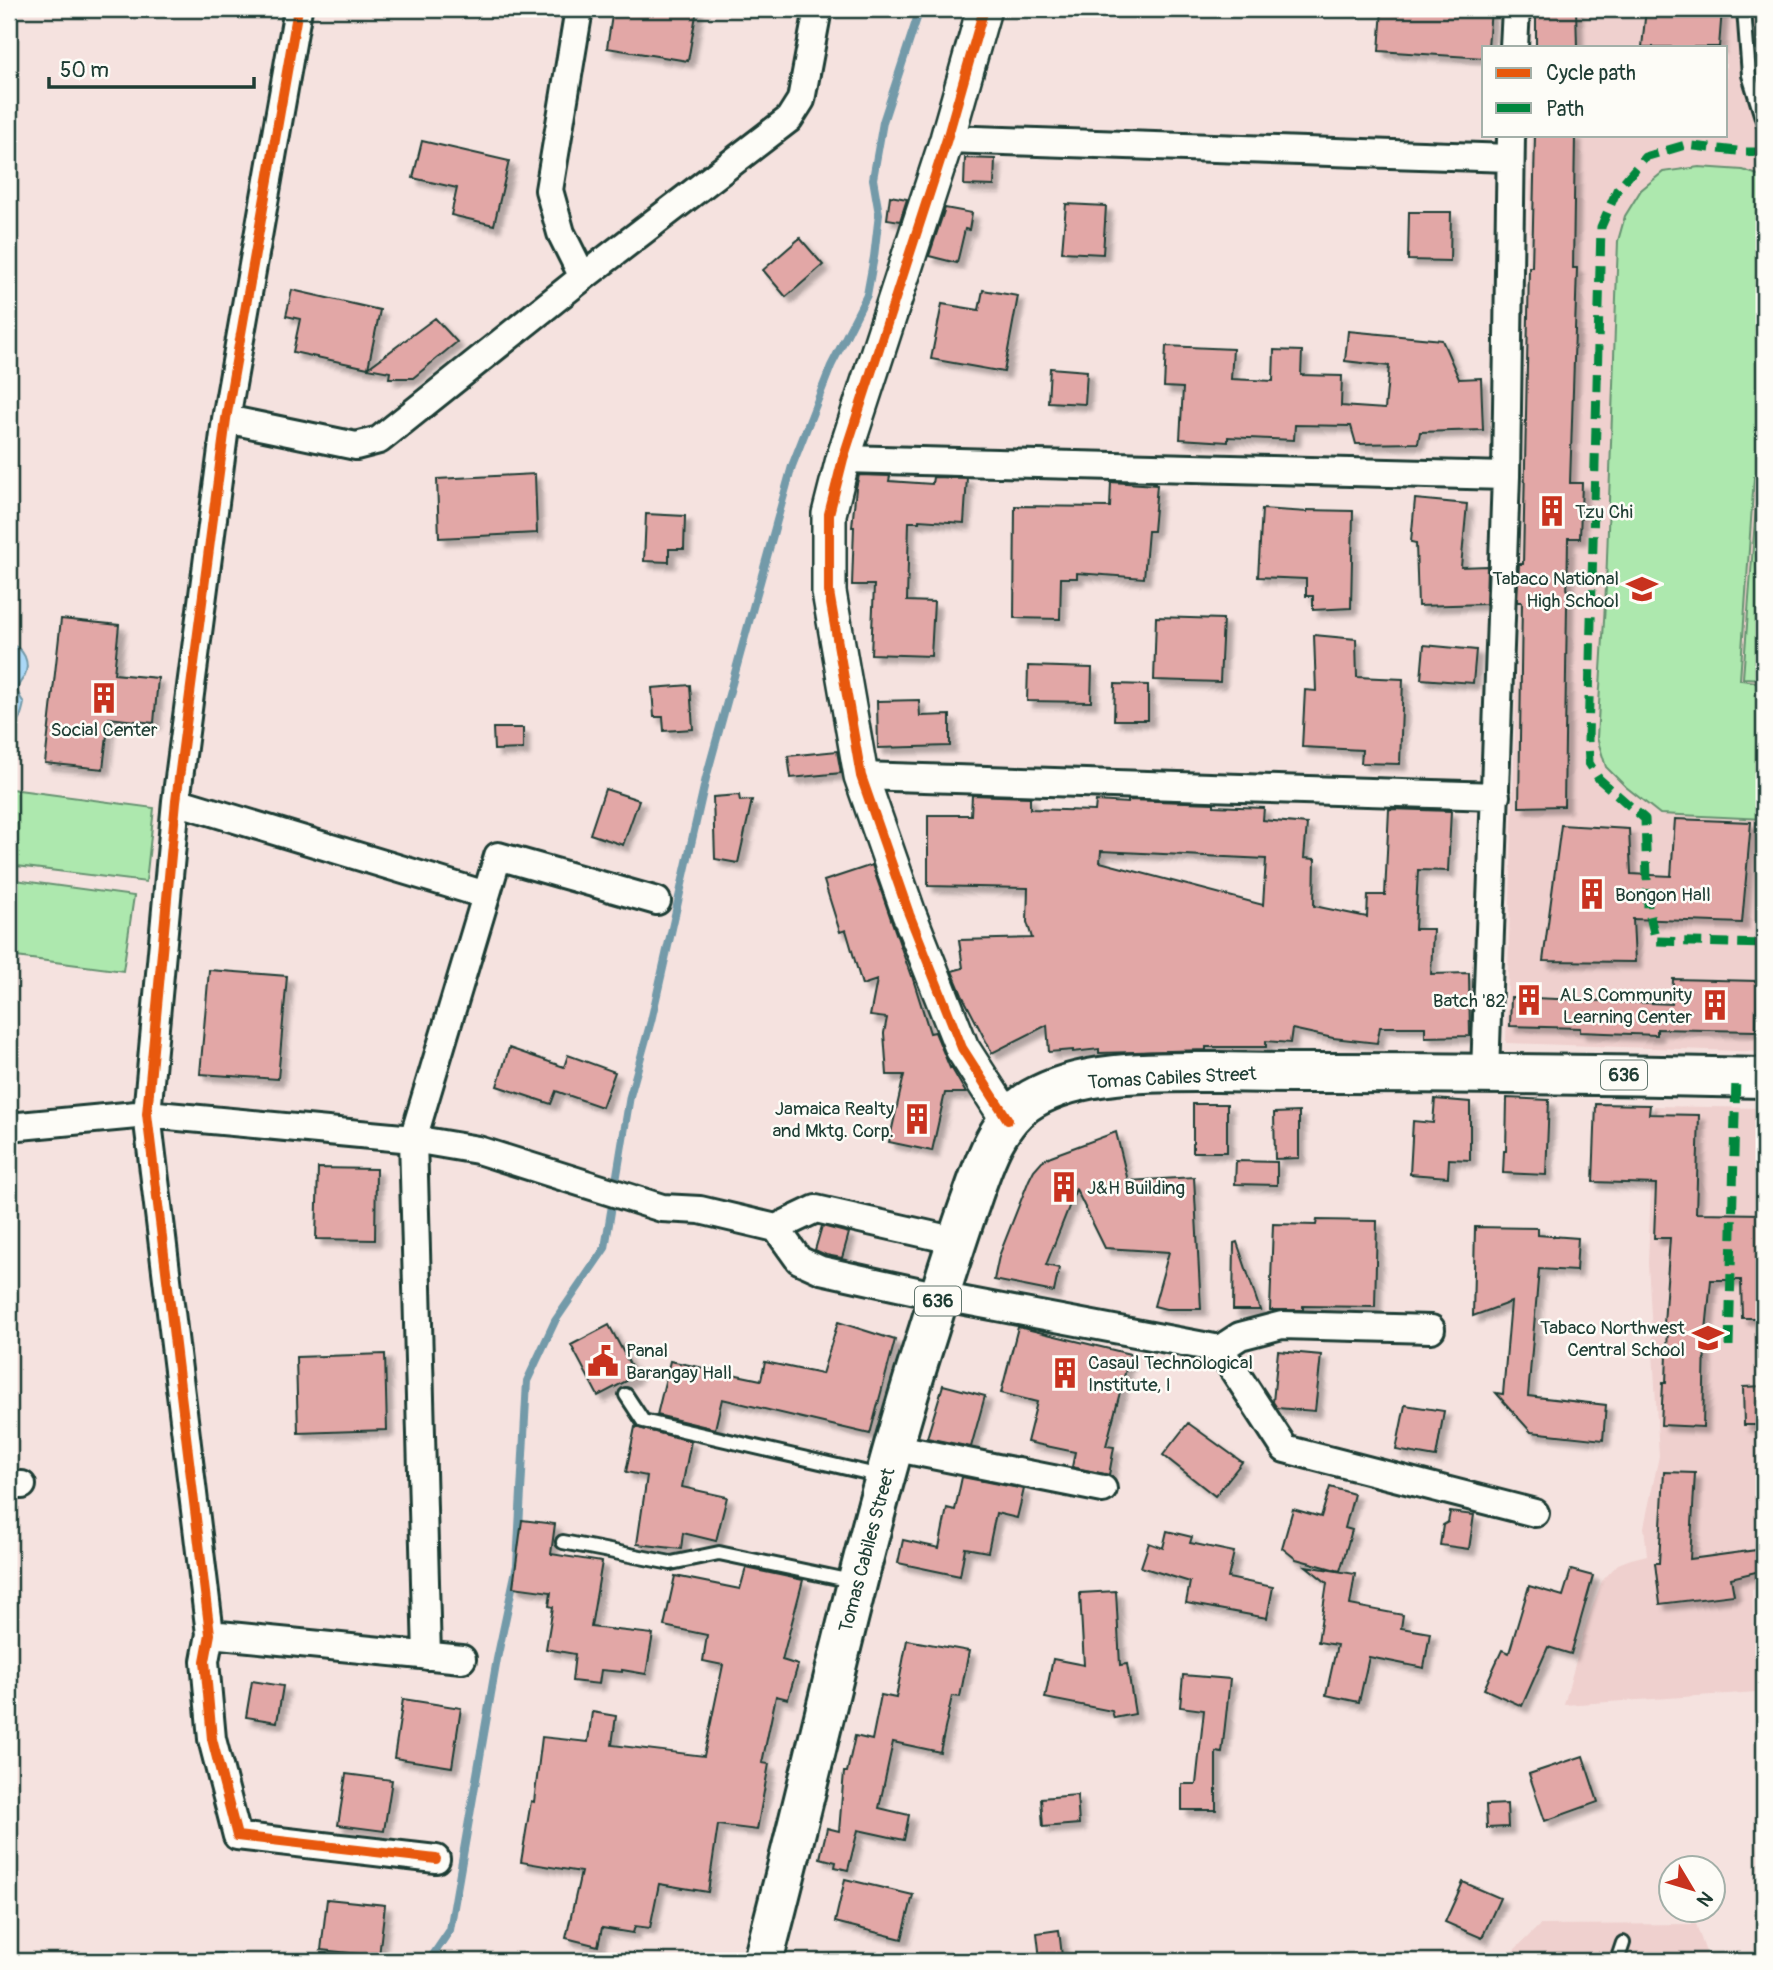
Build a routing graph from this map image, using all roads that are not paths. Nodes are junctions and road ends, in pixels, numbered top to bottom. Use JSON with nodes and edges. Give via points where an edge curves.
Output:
{"nodes":[{"id":1,"x":298,"y":9,"type":"edge"},
{"id":2,"x":579,"y":9,"type":"edge"},
{"id":3,"x":818,"y":9,"type":"edge"},
{"id":4,"x":984,"y":9,"type":"edge"},
{"id":5,"x":1516,"y":9,"type":"edge"},
{"id":6,"x":1744,"y":9,"type":"edge"},
{"id":7,"x":1514,"y":46,"type":"edge"},
{"id":8,"x":1764,"y":124,"type":"edge"},
{"id":9,"x":947,"y":139,"type":"junction"},
{"id":10,"x":1511,"y":146,"type":"edge"},
{"id":11,"x":583,"y":277,"type":"junction"},
{"id":12,"x":226,"y":419,"type":"junction"},
{"id":13,"x":843,"y":459,"type":"junction"},
{"id":14,"x":1506,"y":475,"type":"junction"},
{"id":15,"x":861,"y":776,"type":"junction"},
{"id":16,"x":1496,"y":796,"type":"junction"},
{"id":17,"x":176,"y":801,"type":"junction"},
{"id":18,"x":486,"y":895,"type":"junction"},
{"id":19,"x":657,"y":901,"type":"dead end"},
{"id":20,"x":1485,"y":1073,"type":"junction"},
{"id":21,"x":1764,"y":1078,"type":"edge"},
{"id":22,"x":147,"y":1114,"type":"junction"},
{"id":23,"x":1008,"y":1120,"type":"junction"},
{"id":24,"x":9,"y":1127,"type":"edge"},
{"id":25,"x":413,"y":1139,"type":"junction"},
{"id":26,"x":776,"y":1228,"type":"junction"},
{"id":27,"x":957,"y":1241,"type":"junction"},
{"id":28,"x":939,"y":1296,"type":"junction"},
{"id":29,"x":1431,"y":1329,"type":"dead end"},
{"id":30,"x":1220,"y":1349,"type":"junction"},
{"id":31,"x":626,"y":1395,"type":"dead end"},
{"id":32,"x":889,"y":1462,"type":"junction"},
{"id":33,"x":1103,"y":1489,"type":"dead end"},
{"id":34,"x":1535,"y":1513,"type":"dead end"},
{"id":35,"x":563,"y":1542,"type":"dead end"},
{"id":36,"x":856,"y":1581,"type":"junction"},
{"id":37,"x":210,"y":1634,"type":"junction"},
{"id":38,"x":427,"y":1656,"type":"junction"},
{"id":39,"x":463,"y":1659,"type":"dead end"},
{"id":40,"x":436,"y":1859,"type":"dead end"},
{"id":41,"x":1623,"y":1943,"type":"dead end"},
{"id":42,"x":763,"y":1961,"type":"edge"},
{"id":43,"x":1617,"y":1961,"type":"edge"}],
"edges":[{"from":1,"to":12,"type":"street"},
{"from":2,"to":11,"type":"street","via":[[549,190],[561,233]]},
{"from":3,"to":11,"type":"street","via":[[801,100],[789,119]]},
{"from":4,"to":9,"type":"street"},
{"from":5,"to":7,"type":"street"},
{"from":6,"to":8,"type":"lane","via":[[1749,75]]},
{"from":9,"to":10,"type":"street"},
{"from":9,"to":13,"type":"street"},
{"from":10,"to":14,"type":"street"},
{"from":11,"to":12,"type":"street","via":[[379,440],[356,446]]},
{"from":12,"to":17,"type":"street"},
{"from":13,"to":14,"type":"street"},
{"from":13,"to":15,"type":"street","via":[[829,514],[829,593]]},
{"from":14,"to":16,"type":"street"},
{"from":15,"to":16,"type":"street"},
{"from":15,"to":23,"type":"street","via":[[962,1048]]},
{"from":16,"to":20,"type":"street"},
{"from":17,"to":18,"type":"street"},
{"from":17,"to":22,"type":"street"},
{"from":18,"to":19,"type":"street","via":[[498,856]]},
{"from":18,"to":25,"type":"street"},
{"from":20,"to":21,"type":"main road","name":"Tomas Cabiles Street","number":"636"},
{"from":20,"to":23,"type":"main road","name":"Tomas Cabiles Street","number":"636","via":[[1124,1075],[1051,1090]]},
{"from":22,"to":24,"type":"street"},
{"from":22,"to":25,"type":"street"},
{"from":22,"to":37,"type":"street"},
{"from":23,"to":27,"type":"main road","name":"Tomas Cabiles Street","number":"636","via":[[995,1140]]},
{"from":25,"to":26,"type":"street","via":[[478,1150],[662,1208],[700,1210]]},
{"from":25,"to":38,"type":"street"},
{"from":26,"to":27,"type":"street","via":[[816,1209]]},
{"from":26,"to":28,"type":"street","via":[[799,1260],[821,1270]]},
{"from":27,"to":28,"type":"main road","name":"Tomas Cabiles Street","number":"636"},
{"from":28,"to":30,"type":"street"},
{"from":28,"to":32,"type":"main road","name":"Tomas Cabiles Street","number":"636"},
{"from":29,"to":30,"type":"street","via":[[1282,1325],[1240,1336]]},
{"from":30,"to":34,"type":"street","via":[[1285,1449]]},
{"from":31,"to":32,"type":"lane","via":[[643,1421]]},
{"from":32,"to":33,"type":"street"},
{"from":32,"to":36,"type":"main road","name":"Tomas Cabiles Street","number":"636"},
{"from":35,"to":36,"type":"lane","via":[[671,1563],[719,1553]]},
{"from":36,"to":42,"type":"main road","name":"Tomas Cabiles Street","number":"636"},
{"from":37,"to":38,"type":"street"},
{"from":37,"to":40,"type":"street","via":[[205,1661],[212,1739],[237,1836]]},
{"from":38,"to":39,"type":"street"},
{"from":41,"to":43,"type":"lane"}]}
